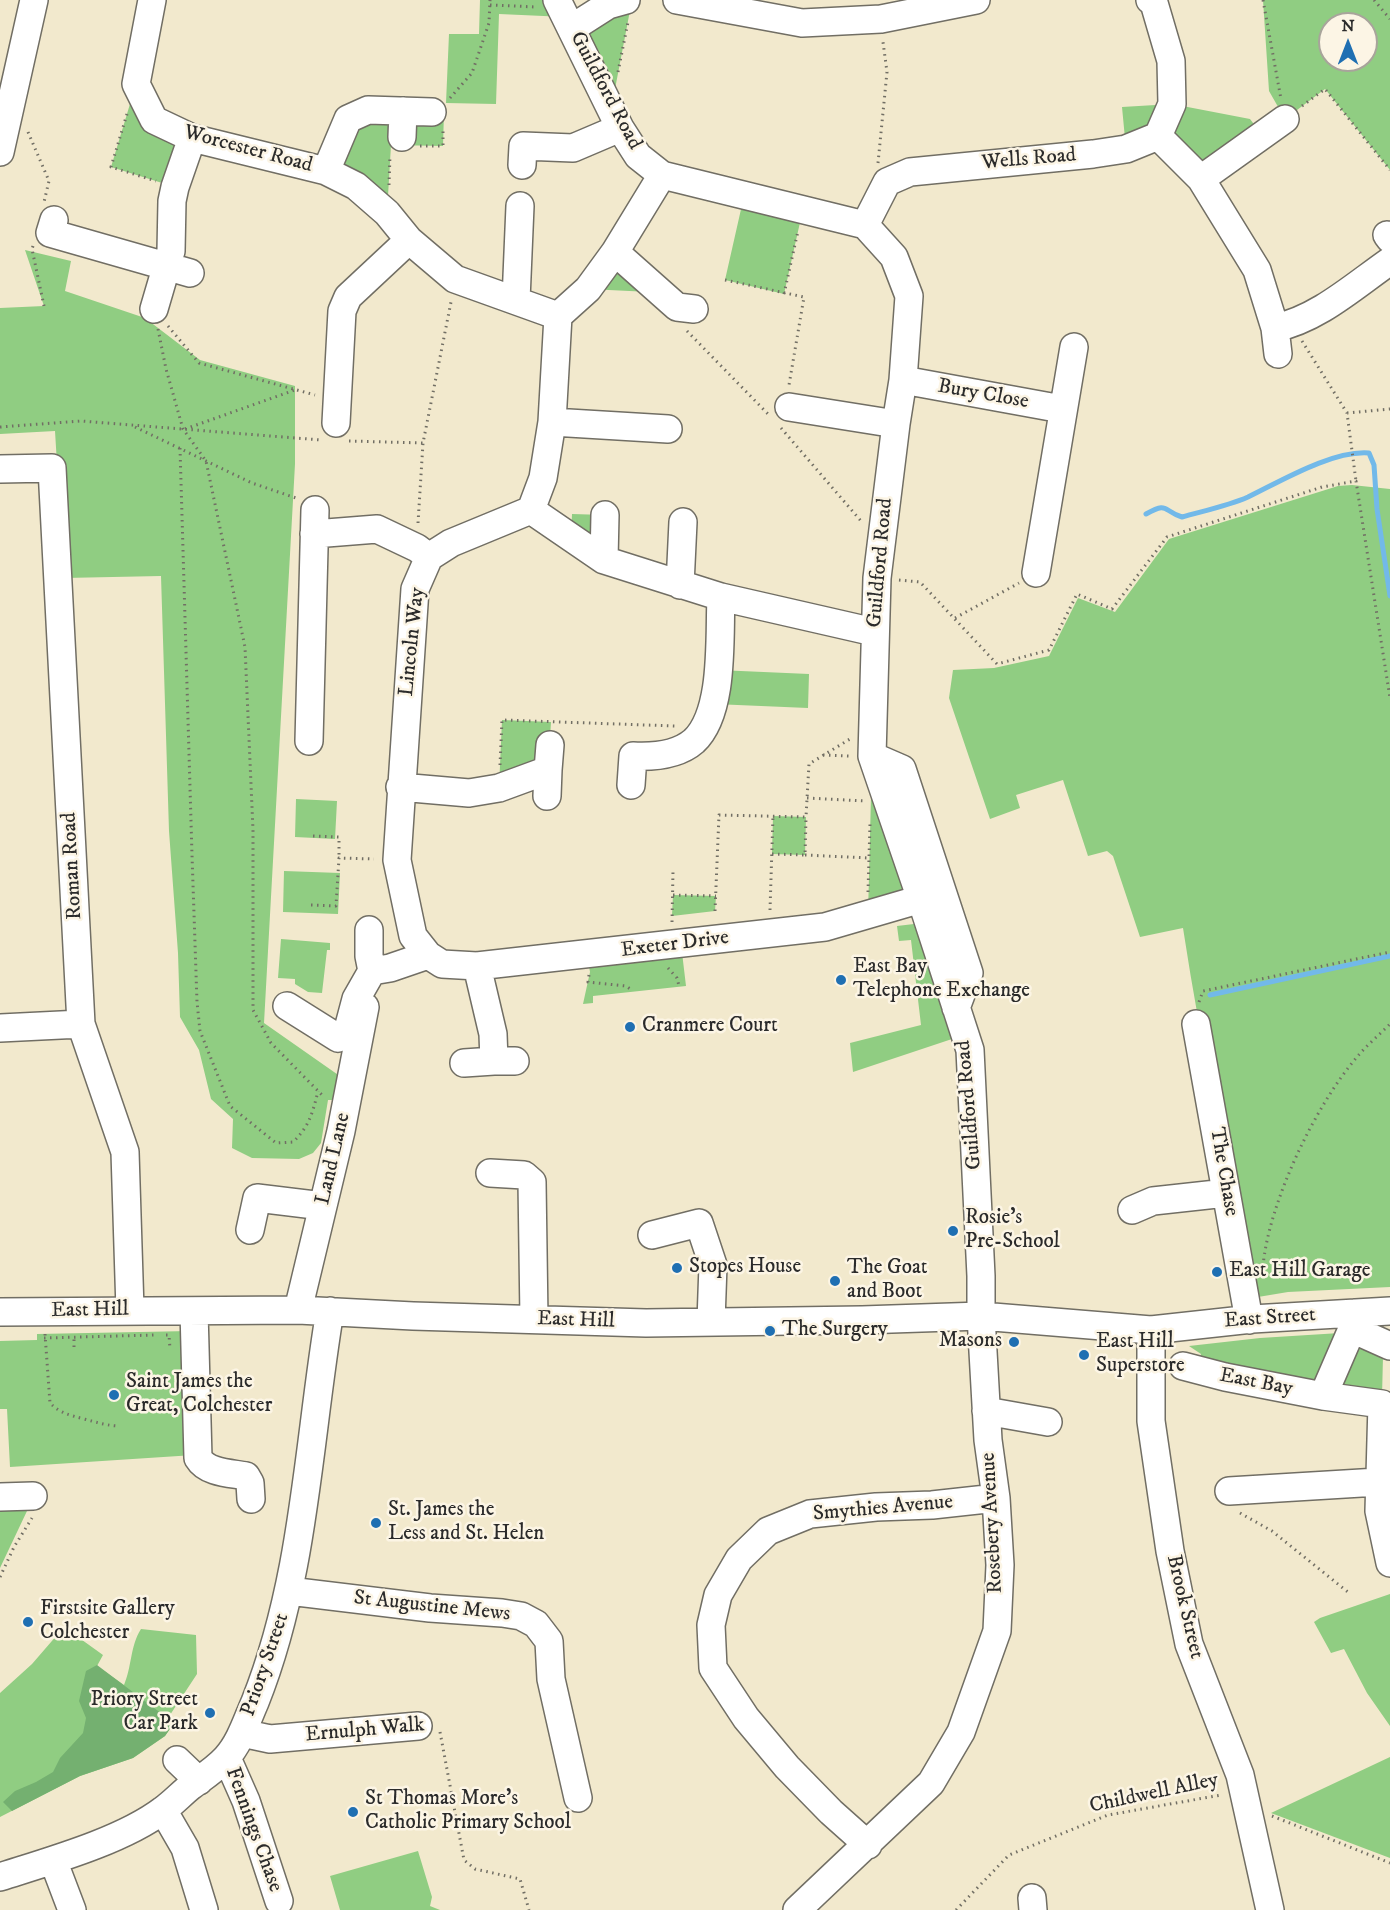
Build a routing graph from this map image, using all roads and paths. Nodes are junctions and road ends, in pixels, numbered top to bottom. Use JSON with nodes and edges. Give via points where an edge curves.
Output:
{"nodes":[{"id":1,"x":34,"y":0,"type":"edge"},
{"id":2,"x":152,"y":0,"type":"edge"},
{"id":3,"x":490,"y":0,"type":"edge"},
{"id":4,"x":677,"y":0,"type":"edge"},
{"id":5,"x":976,"y":0,"type":"edge"},
{"id":6,"x":1150,"y":0,"type":"edge"},
{"id":7,"x":1263,"y":0,"type":"edge"},
{"id":8,"x":1374,"y":0,"type":"edge"},
{"id":9,"x":490,"y":5,"type":"junction"},
{"id":10,"x":627,"y":11,"type":"edge"},
{"id":11,"x":563,"y":12,"type":"edge"},
{"id":12,"x":881,"y":19,"type":"junction"},
{"id":13,"x":1390,"y":19,"type":"edge"},
{"id":14,"x":618,"y":77,"type":"dead end"},
{"id":15,"x":136,"y":84,"type":"junction"},
{"id":16,"x":432,"y":112,"type":"joint"},
{"id":17,"x":1285,"y":119,"type":"junction"},
{"id":18,"x":26,"y":127,"type":"dead end"},
{"id":19,"x":620,"y":128,"type":"junction"},
{"id":20,"x":1158,"y":136,"type":"junction"},
{"id":21,"x":192,"y":138,"type":"junction"},
{"id":22,"x":0,"y":152,"type":"edge"},
{"id":23,"x":522,"y":165,"type":"dead end"},
{"id":24,"x":1390,"y":170,"type":"edge"},
{"id":25,"x":326,"y":171,"type":"junction"},
{"id":26,"x":662,"y":176,"type":"junction"},
{"id":27,"x":1201,"y":179,"type":"junction"},
{"id":28,"x":887,"y":182,"type":"junction"},
{"id":29,"x":175,"y":187,"type":"junction"},
{"id":30,"x":520,"y":206,"type":"dead end"},
{"id":31,"x":803,"y":209,"type":"junction"},
{"id":32,"x":48,"y":215,"type":"joint"},
{"id":33,"x":865,"y":225,"type":"junction"},
{"id":34,"x":35,"y":239,"type":"dead end"},
{"id":35,"x":409,"y":240,"type":"junction"},
{"id":36,"x":1389,"y":245,"type":"edge"},
{"id":37,"x":615,"y":252,"type":"junction"},
{"id":38,"x":179,"y":270,"type":"junction"},
{"id":39,"x":455,"y":279,"type":"junction"},
{"id":40,"x":725,"y":280,"type":"dead end"},
{"id":41,"x":784,"y":294,"type":"junction"},
{"id":42,"x":516,"y":300,"type":"junction"},
{"id":43,"x":44,"y":306,"type":"dead end"},
{"id":44,"x":154,"y":309,"type":"junction"},
{"id":45,"x":694,"y":309,"type":"dead end"},
{"id":46,"x":558,"y":316,"type":"junction"},
{"id":47,"x":1281,"y":335,"type":"junction"},
{"id":48,"x":1074,"y":347,"type":"dead end"},
{"id":49,"x":903,"y":380,"type":"junction"},
{"id":50,"x":316,"y":393,"type":"junction"},
{"id":51,"x":789,"y":401,"type":"joint"},
{"id":52,"x":1062,"y":409,"type":"junction"},
{"id":53,"x":1390,"y":409,"type":"edge"},
{"id":54,"x":1347,"y":413,"type":"junction"},
{"id":55,"x":552,"y":422,"type":"junction"},
{"id":56,"x":896,"y":424,"type":"junction"},
{"id":57,"x":133,"y":426,"type":"junction"},
{"id":58,"x":0,"y":427,"type":"edge"},
{"id":59,"x":183,"y":429,"type":"junction"},
{"id":60,"x":668,"y":429,"type":"dead end"},
{"id":61,"x":335,"y":435,"type":"junction"},
{"id":62,"x":423,"y":443,"type":"junction"},
{"id":63,"x":180,"y":448,"type":"junction"},
{"id":64,"x":206,"y":461,"type":"junction"},
{"id":65,"x":0,"y":469,"type":"edge"},
{"id":66,"x":1356,"y":482,"type":"dead end"},
{"id":67,"x":531,"y":510,"type":"junction"},
{"id":68,"x":605,"y":515,"type":"dead end"},
{"id":69,"x":682,"y":522,"type":"dead end"},
{"id":70,"x":314,"y":535,"type":"junction"},
{"id":71,"x":423,"y":553,"type":"junction"},
{"id":72,"x":604,"y":560,"type":"junction"},
{"id":73,"x":1036,"y":573,"type":"joint"},
{"id":74,"x":680,"y":585,"type":"junction"},
{"id":75,"x":721,"y":597,"type":"junction"},
{"id":76,"x":955,"y":618,"type":"dead end"},
{"id":77,"x":874,"y":632,"type":"junction"},
{"id":78,"x":873,"y":726,"type":"junction"},
{"id":79,"x":705,"y":727,"type":"junction"},
{"id":80,"x":309,"y":741,"type":"dead end"},
{"id":81,"x":822,"y":755,"type":"junction"},
{"id":82,"x":872,"y":756,"type":"junction"},
{"id":83,"x":548,"y":770,"type":"dead end"},
{"id":84,"x":631,"y":785,"type":"dead end"},
{"id":85,"x":400,"y":787,"type":"junction"},
{"id":86,"x":499,"y":788,"type":"junction"},
{"id":87,"x":807,"y":798,"type":"junction"},
{"id":88,"x":871,"y":801,"type":"dead end"},
{"id":89,"x":773,"y":816,"type":"junction"},
{"id":90,"x":806,"y":817,"type":"junction"},
{"id":91,"x":870,"y":824,"type":"dead end"},
{"id":92,"x":313,"y":836,"type":"dead end"},
{"id":93,"x":772,"y":854,"type":"junction"},
{"id":94,"x":805,"y":855,"type":"junction"},
{"id":95,"x":339,"y":858,"type":"junction"},
{"id":96,"x":869,"y":858,"type":"junction"},
{"id":97,"x":397,"y":860,"type":"junction"},
{"id":98,"x":673,"y":871,"type":"dead end"},
{"id":99,"x":673,"y":895,"type":"junction"},
{"id":100,"x":716,"y":896,"type":"junction"},
{"id":101,"x":921,"y":899,"type":"junction"},
{"id":102,"x":311,"y":905,"type":"dead end"},
{"id":103,"x":715,"y":911,"type":"dead end"},
{"id":104,"x":868,"y":915,"type":"junction"},
{"id":105,"x":369,"y":930,"type":"dead end"},
{"id":106,"x":769,"y":935,"type":"junction"},
{"id":107,"x":672,"y":945,"type":"junction"},
{"id":108,"x":1390,"y":952,"type":"edge"},
{"id":109,"x":428,"y":955,"type":"junction"},
{"id":110,"x":477,"y":966,"type":"junction"},
{"id":111,"x":372,"y":971,"type":"junction"},
{"id":112,"x":588,"y":981,"type":"dead end"},
{"id":113,"x":633,"y":992,"type":"dead end"},
{"id":114,"x":287,"y":1006,"type":"dead end"},
{"id":115,"x":365,"y":1007,"type":"dead end"},
{"id":116,"x":956,"y":1008,"type":"junction"},
{"id":117,"x":1196,"y":1017,"type":"joint"},
{"id":118,"x":81,"y":1024,"type":"junction"},
{"id":119,"x":1390,"y":1024,"type":"edge"},
{"id":120,"x":0,"y":1029,"type":"edge"},
{"id":121,"x":464,"y":1063,"type":"dead end"},
{"id":122,"x":318,"y":1091,"type":"junction"},
{"id":123,"x":346,"y":1102,"type":"junction"},
{"id":124,"x":490,"y":1173,"type":"dead end"},
{"id":125,"x":1226,"y":1193,"type":"junction"},
{"id":126,"x":323,"y":1206,"type":"junction"},
{"id":127,"x":1132,"y":1210,"type":"dead end"},
{"id":128,"x":250,"y":1230,"type":"dead end"},
{"id":129,"x":652,"y":1234,"type":"dead end"},
{"id":130,"x":1263,"y":1267,"type":"dead end"},
{"id":131,"x":130,"y":1310,"type":"junction"},
{"id":132,"x":298,"y":1310,"type":"junction"},
{"id":133,"x":194,"y":1311,"type":"junction"},
{"id":134,"x":330,"y":1311,"type":"junction"},
{"id":135,"x":1390,"y":1311,"type":"edge"},
{"id":136,"x":0,"y":1312,"type":"edge"},
{"id":137,"x":43,"y":1312,"type":"junction"},
{"id":138,"x":981,"y":1316,"type":"junction"},
{"id":139,"x":534,"y":1319,"type":"junction"},
{"id":140,"x":1249,"y":1320,"type":"junction"},
{"id":141,"x":711,"y":1321,"type":"junction"},
{"id":142,"x":1353,"y":1321,"type":"junction"},
{"id":143,"x":1151,"y":1330,"type":"junction"},
{"id":144,"x":44,"y":1338,"type":"junction"},
{"id":145,"x":74,"y":1338,"type":"junction"},
{"id":146,"x":1390,"y":1346,"type":"edge"},
{"id":147,"x":74,"y":1347,"type":"dead end"},
{"id":148,"x":170,"y":1348,"type":"dead end"},
{"id":149,"x":1188,"y":1364,"type":"dead end"},
{"id":150,"x":1323,"y":1396,"type":"junction"},
{"id":151,"x":986,"y":1411,"type":"junction"},
{"id":152,"x":1048,"y":1422,"type":"dead end"},
{"id":153,"x":117,"y":1426,"type":"dead end"},
{"id":154,"x":1378,"y":1482,"type":"junction"},
{"id":155,"x":1229,"y":1491,"type":"joint"},
{"id":156,"x":0,"y":1497,"type":"edge"},
{"id":157,"x":996,"y":1498,"type":"junction"},
{"id":158,"x":251,"y":1499,"type":"dead end"},
{"id":159,"x":33,"y":1507,"type":"joint"},
{"id":160,"x":1390,"y":1563,"type":"edge"},
{"id":161,"x":0,"y":1577,"type":"edge"},
{"id":162,"x":289,"y":1591,"type":"junction"},
{"id":163,"x":1349,"y":1593,"type":"dead end"},
{"id":164,"x":418,"y":1726,"type":"joint"},
{"id":165,"x":242,"y":1733,"type":"junction"},
{"id":166,"x":227,"y":1758,"type":"junction"},
{"id":167,"x":177,"y":1760,"type":"dead end"},
{"id":168,"x":199,"y":1780,"type":"junction"},
{"id":169,"x":578,"y":1798,"type":"dead end"},
{"id":170,"x":1246,"y":1804,"type":"junction"},
{"id":171,"x":163,"y":1810,"type":"junction"},
{"id":172,"x":868,"y":1845,"type":"junction"},
{"id":173,"x":53,"y":1860,"type":"junction"},
{"id":174,"x":1390,"y":1863,"type":"edge"},
{"id":175,"x":0,"y":1877,"type":"edge"},
{"id":176,"x":279,"y":1902,"type":"dead end"},
{"id":177,"x":72,"y":1910,"type":"edge"},
{"id":178,"x":204,"y":1910,"type":"edge"},
{"id":179,"x":529,"y":1910,"type":"edge"},
{"id":180,"x":797,"y":1910,"type":"edge"},
{"id":181,"x":956,"y":1910,"type":"edge"},
{"id":182,"x":1270,"y":1910,"type":"edge"}],
"edges":[{"from":1,"to":22,"type":"street"},
{"from":2,"to":15,"type":"street"},
{"from":3,"to":9,"type":"path"},
{"from":4,"to":12,"type":"street","via":[[802,23]]},
{"from":5,"to":12,"type":"street"},
{"from":6,"to":20,"type":"street","via":[[1171,61],[1172,104]]},
{"from":7,"to":17,"type":"path"},
{"from":8,"to":13,"type":"path"},
{"from":9,"to":11,"type":"path"},
{"from":9,"to":16,"type":"path","via":[[489,23],[472,73],[446,103]]},
{"from":10,"to":11,"type":"street","via":[[608,5]]},
{"from":10,"to":14,"type":"path"},
{"from":11,"to":19,"type":"street","name":"Guildford Road"},
{"from":12,"to":28,"type":"path","via":[[887,72],[877,161]]},
{"from":15,"to":21,"type":"street","name":"Worcester Road","via":[[154,120]]},
{"from":15,"to":29,"type":"path","via":[[111,167]]},
{"from":16,"to":25,"type":"street","name":"Worcester Road","via":[[403,124],[368,111],[348,119]]},
{"from":17,"to":24,"type":"path","via":[[1325,89]]},
{"from":17,"to":27,"type":"street","via":[[1256,127]]},
{"from":18,"to":32,"type":"path","via":[[49,181]]},
{"from":19,"to":23,"type":"street","via":[[573,148],[523,146]]},
{"from":19,"to":26,"type":"street","name":"Guildford Road","via":[[638,156]]},
{"from":20,"to":27,"type":"street"},
{"from":20,"to":28,"type":"street","name":"Wells Road","via":[[1126,149],[910,172]]},
{"from":21,"to":25,"type":"street","name":"Worcester Road"},
{"from":21,"to":29,"type":"street"},
{"from":25,"to":35,"type":"street","name":"Worcester Road","via":[[357,186]]},
{"from":26,"to":31,"type":"street","name":"Guildford Road"},
{"from":26,"to":37,"type":"street"},
{"from":27,"to":47,"type":"street","via":[[1257,270]]},
{"from":28,"to":33,"type":"street"},
{"from":29,"to":38,"type":"street","via":[[171,251]]},
{"from":30,"to":42,"type":"street"},
{"from":31,"to":33,"type":"street","name":"Guildford Road"},
{"from":31,"to":41,"type":"path"},
{"from":32,"to":38,"type":"street","via":[[50,233]]},
{"from":33,"to":49,"type":"street","name":"Guildford Road","via":[[894,257],[909,296]]},
{"from":34,"to":43,"type":"path","via":[[32,249]]},
{"from":35,"to":39,"type":"street","name":"Worcester Road"},
{"from":35,"to":50,"type":"street","via":[[348,297]]},
{"from":36,"to":47,"type":"street","via":[[1308,318]]},
{"from":37,"to":45,"type":"street","via":[[677,307]]},
{"from":37,"to":46,"type":"street","via":[[588,289]]},
{"from":38,"to":44,"type":"street"},
{"from":39,"to":42,"type":"street","name":"Worcester Road"},
{"from":39,"to":62,"type":"path"},
{"from":40,"to":41,"type":"path"},
{"from":41,"to":51,"type":"path","via":[[804,297]]},
{"from":42,"to":46,"type":"street","name":"Worcester Road"},
{"from":44,"to":50,"type":"path","via":[[199,363]]},
{"from":44,"to":59,"type":"path"},
{"from":46,"to":55,"type":"street"},
{"from":47,"to":54,"type":"path"},
{"from":48,"to":52,"type":"street"},
{"from":49,"to":52,"type":"street","name":"Bury Close"},
{"from":49,"to":56,"type":"street","name":"Guildford Road"},
{"from":50,"to":59,"type":"path"},
{"from":50,"to":61,"type":"street"},
{"from":51,"to":56,"type":"street"},
{"from":52,"to":73,"type":"street","via":[[1052,549]]},
{"from":53,"to":54,"type":"path"},
{"from":54,"to":66,"type":"path"},
{"from":55,"to":60,"type":"street","via":[[631,415]]},
{"from":55,"to":67,"type":"street","via":[[543,477]]},
{"from":56,"to":77,"type":"street","name":"Guildford Road","via":[[876,578]]},
{"from":57,"to":58,"type":"path","via":[[81,421]]},
{"from":57,"to":59,"type":"path"},
{"from":57,"to":63,"type":"path"},
{"from":59,"to":61,"type":"path"},
{"from":59,"to":64,"type":"path"},
{"from":61,"to":62,"type":"path"},
{"from":62,"to":71,"type":"path"},
{"from":63,"to":64,"type":"path"},
{"from":63,"to":122,"type":"path","via":[[200,1031],[230,1106],[276,1143],[292,1142],[307,1127]]},
{"from":64,"to":70,"type":"path","via":[[252,483],[302,500]]},
{"from":64,"to":122,"type":"path","via":[[245,646],[253,830],[253,1010],[271,1044]]},
{"from":65,"to":118,"type":"street","name":"Roman Road","via":[[52,468]]},
{"from":67,"to":71,"type":"street"},
{"from":67,"to":72,"type":"street"},
{"from":68,"to":72,"type":"street"},
{"from":69,"to":74,"type":"street"},
{"from":70,"to":71,"type":"street","via":[[377,529]]},
{"from":70,"to":80,"type":"street"},
{"from":71,"to":85,"type":"street","name":"Lincoln Way","via":[[415,589]]},
{"from":72,"to":74,"type":"street"},
{"from":73,"to":76,"type":"path"},
{"from":74,"to":75,"type":"street"},
{"from":75,"to":77,"type":"street"},
{"from":75,"to":79,"type":"street","via":[[714,704]]},
{"from":77,"to":78,"type":"street","name":"Guildford Road"},
{"from":78,"to":81,"type":"path"},
{"from":78,"to":82,"type":"street","name":"Guildford Road"},
{"from":79,"to":84,"type":"street","via":[[694,741],[654,757],[633,747]]},
{"from":79,"to":86,"type":"path","via":[[502,720]]},
{"from":81,"to":82,"type":"path"},
{"from":81,"to":87,"type":"path","via":[[809,764]]},
{"from":82,"to":101,"type":"street","name":"Guildford Road"},
{"from":82,"to":116,"type":"street","via":[[902,769],[969,973]]},
{"from":83,"to":86,"type":"street"},
{"from":85,"to":86,"type":"street","via":[[469,794]]},
{"from":85,"to":97,"type":"street","name":"Lincoln Way"},
{"from":87,"to":88,"type":"path"},
{"from":87,"to":90,"type":"path"},
{"from":89,"to":90,"type":"path"},
{"from":89,"to":93,"type":"path"},
{"from":89,"to":100,"type":"path","via":[[719,815]]},
{"from":90,"to":94,"type":"path"},
{"from":91,"to":96,"type":"path"},
{"from":92,"to":95,"type":"path","via":[[339,837]]},
{"from":93,"to":94,"type":"path"},
{"from":93,"to":106,"type":"path"},
{"from":94,"to":96,"type":"path"},
{"from":95,"to":97,"type":"path"},
{"from":95,"to":102,"type":"path","via":[[336,906]]},
{"from":96,"to":104,"type":"path"},
{"from":97,"to":109,"type":"street","name":"Lincoln Way","via":[[413,936]]},
{"from":98,"to":99,"type":"path"},
{"from":99,"to":100,"type":"path"},
{"from":99,"to":107,"type":"path"},
{"from":100,"to":103,"type":"path"},
{"from":101,"to":104,"type":"street","name":"Exeter Drive"},
{"from":101,"to":116,"type":"street","name":"Guildford Road"},
{"from":104,"to":106,"type":"street","name":"Exeter Drive","via":[[825,927]]},
{"from":105,"to":111,"type":"street"},
{"from":106,"to":107,"type":"street","name":"Exeter Drive"},
{"from":107,"to":110,"type":"street","name":"Exeter Drive"},
{"from":108,"to":117,"type":"path","via":[[1203,991]]},
{"from":109,"to":110,"type":"street","name":"Exeter Drive","via":[[442,964]]},
{"from":109,"to":111,"type":"street"},
{"from":110,"to":121,"type":"street","via":[[493,1034],[504,1061]]},
{"from":111,"to":114,"type":"street","via":[[356,999],[346,1033],[338,1038]]},
{"from":112,"to":113,"type":"path","via":[[626,986]]},
{"from":115,"to":123,"type":"street","name":"Land Lane"},
{"from":116,"to":138,"type":"street","name":"Guildford Road","via":[[970,1050]]},
{"from":117,"to":125,"type":"street","name":"The Chase"},
{"from":118,"to":120,"type":"street"},
{"from":118,"to":131,"type":"street","name":"Roman Road","via":[[124,1152]]},
{"from":119,"to":130,"type":"path","via":[[1357,1057],[1305,1138],[1273,1214]]},
{"from":122,"to":123,"type":"path","via":[[328,1100]]},
{"from":123,"to":126,"type":"street","name":"Land Lane"},
{"from":124,"to":139,"type":"street","via":[[524,1175],[532,1182]]},
{"from":125,"to":127,"type":"street","via":[[1153,1201]]},
{"from":125,"to":140,"type":"street","name":"The Chase"},
{"from":126,"to":128,"type":"street","via":[[257,1198]]},
{"from":126,"to":132,"type":"street","name":"Land Lane"},
{"from":129,"to":141,"type":"street","via":[[699,1223],[713,1265]]},
{"from":131,"to":133,"type":"street","name":"East Hill"},
{"from":131,"to":137,"type":"street","name":"East Hill"},
{"from":132,"to":133,"type":"street","name":"East Hill"},
{"from":132,"to":134,"type":"street","name":"East Hill"},
{"from":133,"to":158,"type":"street","via":[[198,1458],[208,1468],[246,1476]]},
{"from":134,"to":139,"type":"street","name":"East Hill"},
{"from":134,"to":162,"type":"street","name":"Priory Street"},
{"from":135,"to":142,"type":"street","name":"East Street"},
{"from":136,"to":137,"type":"street","name":"East Hill"},
{"from":137,"to":144,"type":"path"},
{"from":138,"to":141,"type":"street","name":"East Hill"},
{"from":138,"to":143,"type":"street","name":"East Hill"},
{"from":138,"to":151,"type":"street","name":"Rosebery Avenue"},
{"from":139,"to":141,"type":"street","name":"East Hill"},
{"from":140,"to":142,"type":"street","name":"East Street"},
{"from":140,"to":143,"type":"street","name":"East Street"},
{"from":142,"to":146,"type":"street"},
{"from":142,"to":150,"type":"street","name":"East Bay"},
{"from":143,"to":170,"type":"street","name":"Brook Street","via":[[1151,1421],[1189,1644],[1240,1775]]},
{"from":144,"to":145,"type":"path"},
{"from":144,"to":153,"type":"path","via":[[50,1403],[70,1416]]},
{"from":145,"to":147,"type":"path"},
{"from":145,"to":148,"type":"path","via":[[169,1335]]},
{"from":149,"to":150,"type":"street","name":"East Bay","via":[[1225,1377]]},
{"from":150,"to":154,"type":"street","name":"East Bay","via":[[1382,1404]]},
{"from":151,"to":152,"type":"street"},
{"from":151,"to":157,"type":"street","name":"Rosebery Avenue"},
{"from":154,"to":155,"type":"street"},
{"from":154,"to":160,"type":"street","via":[[1379,1511]]},
{"from":155,"to":163,"type":"path","via":[[1230,1503],[1241,1514],[1272,1531]]},
{"from":156,"to":159,"type":"street"},
{"from":157,"to":172,"type":"street","name":"Rosebery Avenue","via":[[1000,1565],[997,1631],[975,1697],[961,1732],[931,1783]]},
{"from":157,"to":172,"type":"street","name":"Smythies Avenue","via":[[810,1514],[768,1532],[739,1559],[718,1595],[711,1625],[713,1668],[746,1718],[787,1767]]},
{"from":159,"to":161,"type":"path"},
{"from":162,"to":165,"type":"street","name":"Priory Street","via":[[271,1657]]},
{"from":162,"to":169,"type":"street","name":"St Augustine Mews","via":[[502,1613],[536,1624],[549,1641],[560,1771]]},
{"from":164,"to":165,"type":"street","name":"Ernulph Walk","via":[[270,1738]]},
{"from":164,"to":179,"type":"path","name":"Ernulph Walk","via":[[439,1724],[464,1860],[475,1869],[520,1879]]},
{"from":165,"to":166,"type":"street","name":"Priory Street"},
{"from":166,"to":168,"type":"street","name":"Priory Street"},
{"from":166,"to":176,"type":"street","name":"Fennings Chase","via":[[246,1801]]},
{"from":167,"to":168,"type":"street"},
{"from":168,"to":171,"type":"street","name":"Priory Street"},
{"from":170,"to":174,"type":"path","name":"Childwell Alley"},
{"from":170,"to":181,"type":"path","name":"Childwell Alley","via":[[1108,1815],[1009,1855]]},
{"from":170,"to":182,"type":"street","name":"Brook Street"},
{"from":171,"to":173,"type":"street","name":"Priory Street","via":[[122,1833]]},
{"from":171,"to":178,"type":"street","via":[[185,1848]]},
{"from":172,"to":180,"type":"street","name":"Rosebery Avenue"},
{"from":173,"to":175,"type":"street","name":"Priory Street"},
{"from":173,"to":177,"type":"street"}]}
